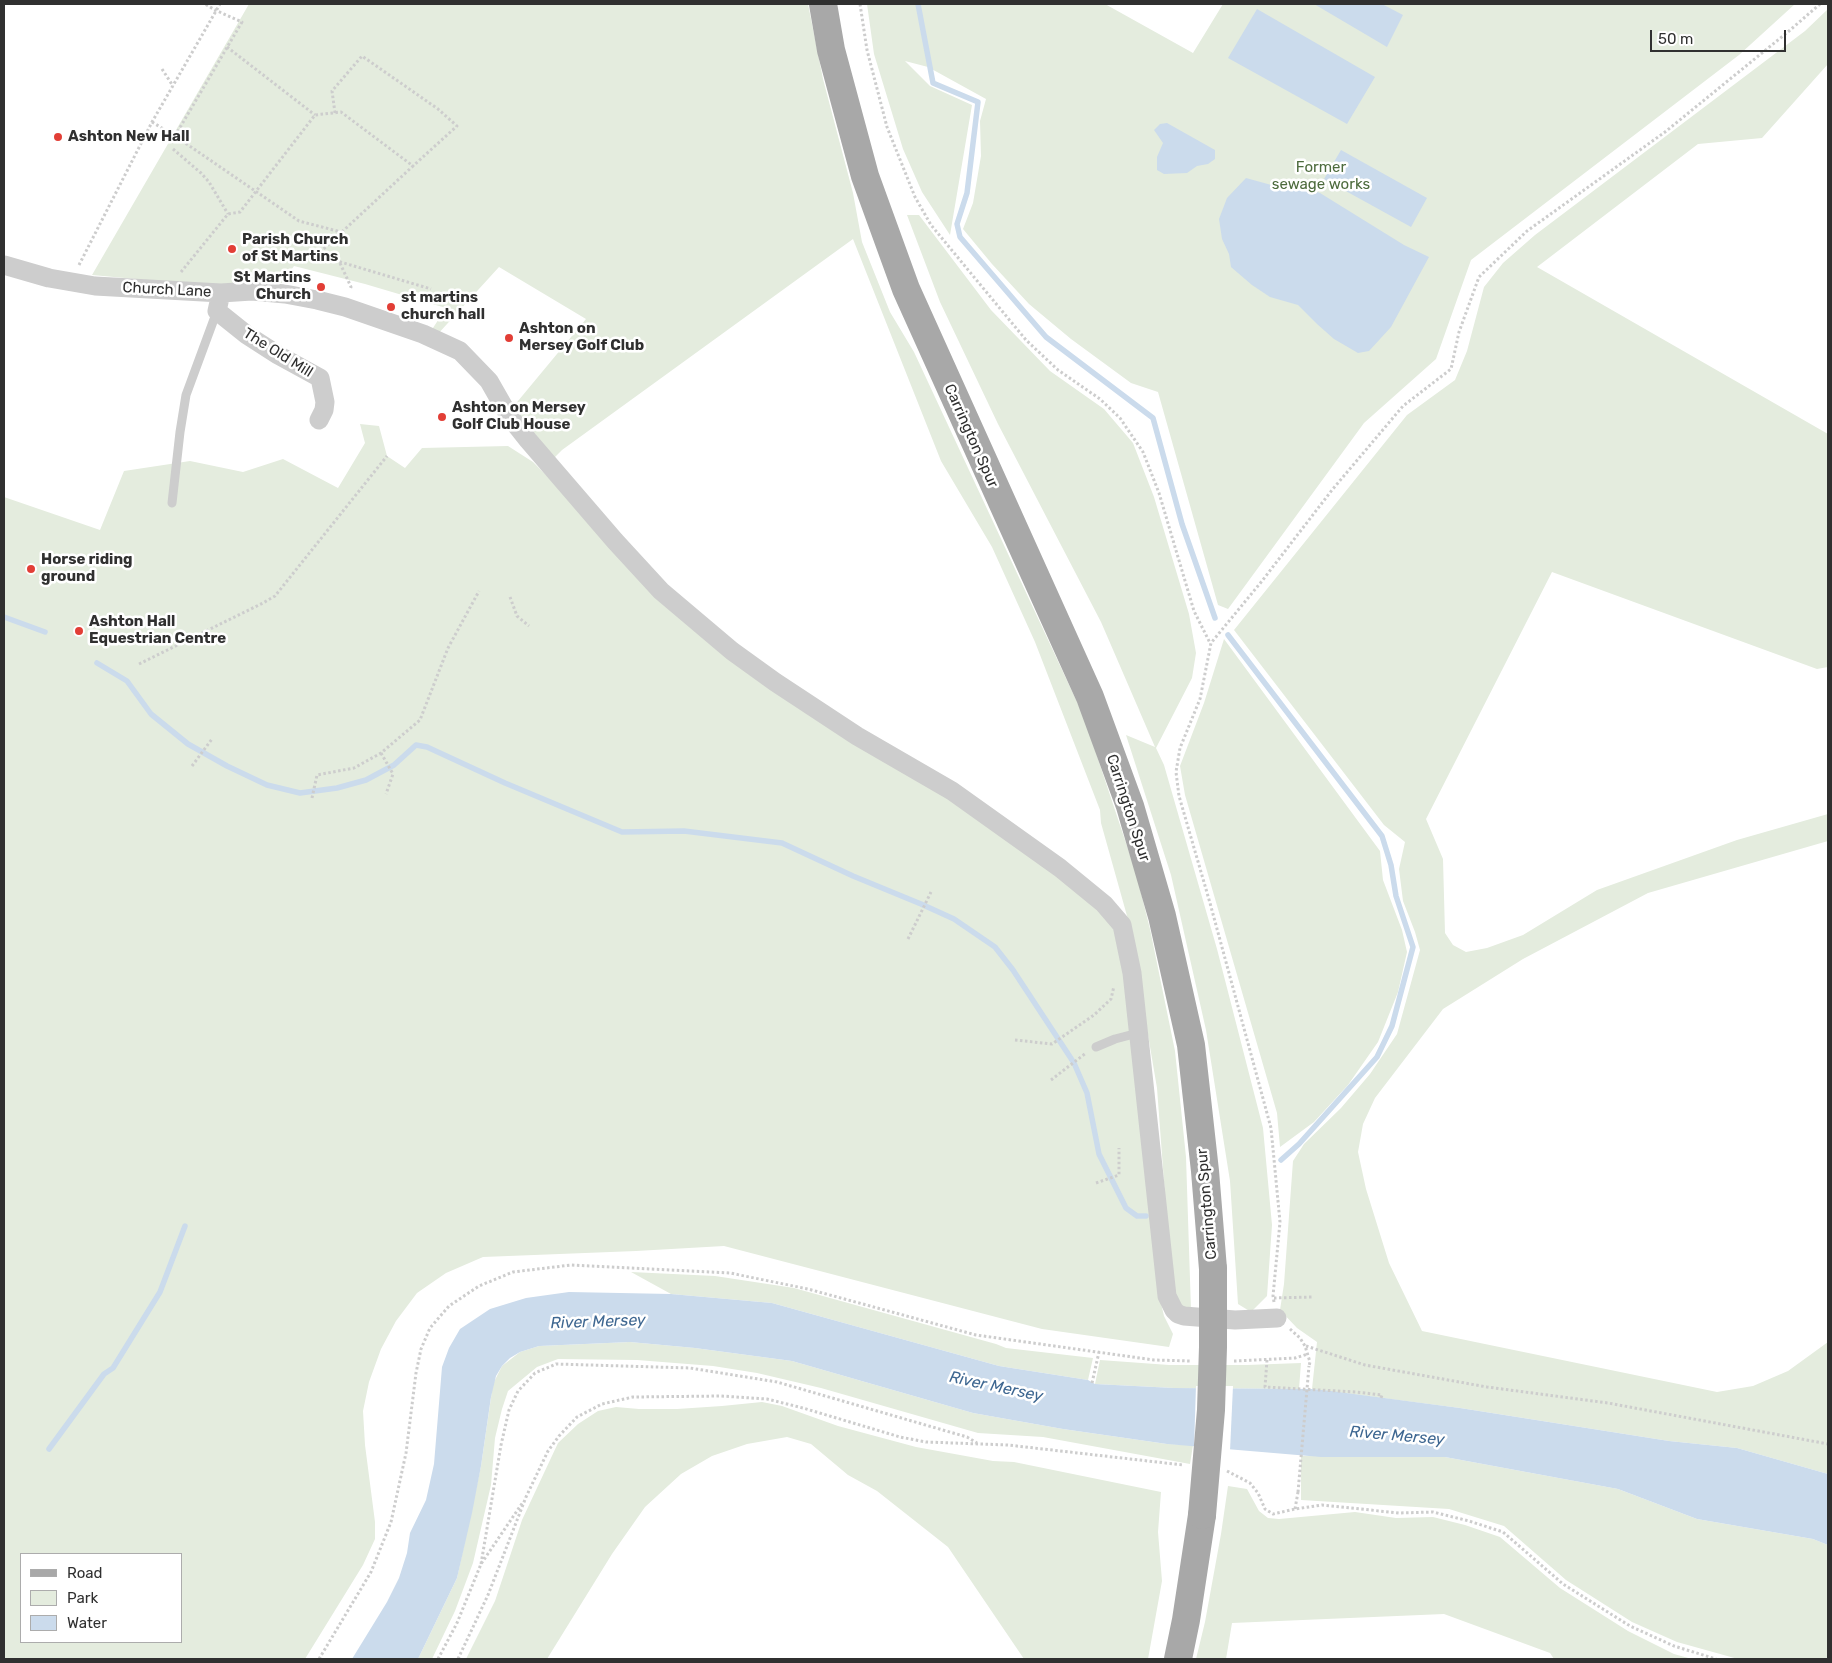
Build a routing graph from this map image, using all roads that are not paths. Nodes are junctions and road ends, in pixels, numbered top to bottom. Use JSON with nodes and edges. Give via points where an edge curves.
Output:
{"nodes":[{"id":1,"x":823,"y":4,"type":"edge"},
{"id":2,"x":4,"y":265,"type":"edge"},
{"id":3,"x":219,"y":302,"type":"junction"},
{"id":4,"x":319,"y":420,"type":"dead end"},
{"id":5,"x":172,"y":503,"type":"dead end"},
{"id":6,"x":1138,"y":1034,"type":"junction"},
{"id":7,"x":1096,"y":1047,"type":"dead end"},
{"id":8,"x":1277,"y":1318,"type":"road end"},
{"id":9,"x":1178,"y":1659,"type":"edge"}],
"edges":[{"from":1,"to":9,"type":"main road","name":"Carrington Spur","bridge":true,"via":[[831,50],[865,176],[906,289],[1090,697],[1130,806],[1162,916],[1191,1045],[1213,1270],[1213,1346],[1202,1515]]},
{"from":2,"to":3,"type":"street","name":"Church Lane","via":[[70,283]]},
{"from":3,"to":4,"type":"street","name":"The Old Mill","via":[[247,335],[320,378],[325,402]]},
{"from":3,"to":5,"type":"lane","via":[[186,395]]},
{"from":3,"to":6,"type":"street","name":"Church Lane","via":[[252,291],[317,300],[345,307],[460,350],[489,381],[509,416],[541,455],[661,591],[732,651],[775,682],[857,736],[968,802],[1104,904],[1122,924],[1124,931]]},
{"from":6,"to":7,"type":"lane"},
{"from":6,"to":8,"type":"street","name":"Church Lane","via":[[1165,1287],[1170,1304],[1178,1314],[1200,1318]]}]}
